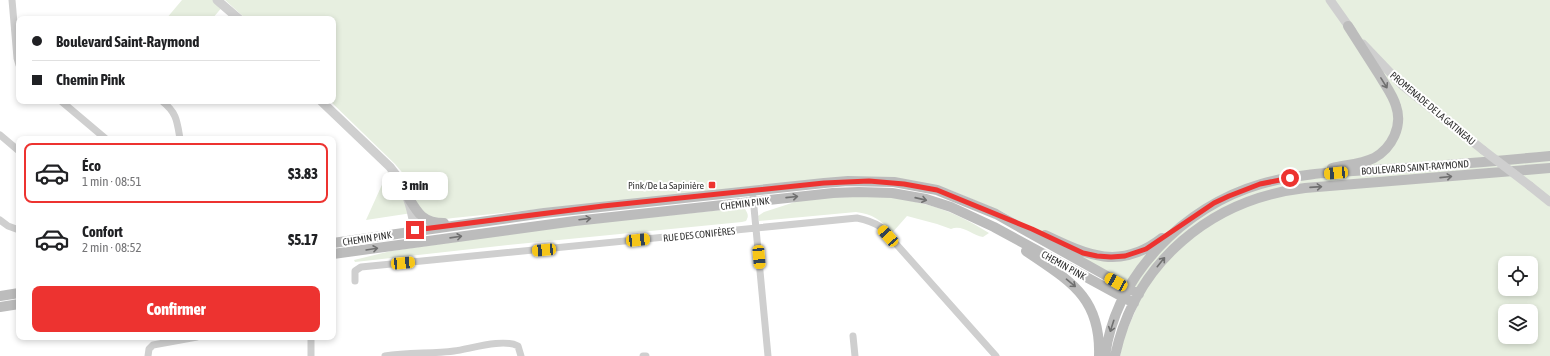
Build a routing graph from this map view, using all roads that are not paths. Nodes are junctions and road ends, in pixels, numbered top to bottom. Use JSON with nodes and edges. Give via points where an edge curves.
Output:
{"nodes":[{"id":1,"x":12,"y":0,"type":"edge"},
{"id":2,"x":217,"y":0,"type":"edge"},
{"id":3,"x":1330,"y":0,"type":"edge"},
{"id":4,"x":236,"y":16,"type":"edge"},
{"id":5,"x":16,"y":19,"type":"edge"},
{"id":6,"x":1348,"y":26,"type":"junction"},
{"id":7,"x":65,"y":104,"type":"edge"},
{"id":8,"x":165,"y":104,"type":"edge"},
{"id":9,"x":324,"y":104,"type":"edge"},
{"id":10,"x":0,"y":135,"type":"edge"},
{"id":11,"x":102,"y":136,"type":"edge"},
{"id":12,"x":179,"y":136,"type":"edge"},
{"id":13,"x":16,"y":148,"type":"edge"},
{"id":14,"x":1550,"y":156,"type":"edge"},
{"id":15,"x":1550,"y":168,"type":"edge"},
{"id":16,"x":1275,"y":180,"type":"junction"},
{"id":17,"x":752,"y":191,"type":"junction"},
{"id":18,"x":406,"y":195,"type":"junction"},
{"id":19,"x":754,"y":202,"type":"junction"},
{"id":20,"x":1550,"y":202,"type":"edge"},
{"id":21,"x":544,"y":213,"type":"junction"},
{"id":22,"x":996,"y":214,"type":"junction"},
{"id":23,"x":0,"y":220,"type":"edge"},
{"id":24,"x":1187,"y":221,"type":"junction"},
{"id":25,"x":994,"y":227,"type":"junction"},
{"id":26,"x":757,"y":228,"type":"junction"},
{"id":27,"x":16,"y":229,"type":"edge"},
{"id":28,"x":415,"y":230,"type":"junction"},
{"id":29,"x":417,"y":242,"type":"junction"},
{"id":30,"x":336,"y":243,"type":"edge"},
{"id":31,"x":336,"y":254,"type":"edge"},
{"id":32,"x":355,"y":281,"type":"dead end"},
{"id":33,"x":16,"y":293,"type":"edge"},
{"id":34,"x":1127,"y":293,"type":"junction"},
{"id":35,"x":0,"y":296,"type":"edge"},
{"id":36,"x":1137,"y":298,"type":"junction"},
{"id":37,"x":16,"y":304,"type":"edge"},
{"id":38,"x":0,"y":307,"type":"edge"},
{"id":39,"x":853,"y":336,"type":"dead end"},
{"id":40,"x":180,"y":340,"type":"edge"},
{"id":41,"x":311,"y":340,"type":"edge"},
{"id":42,"x":148,"y":356,"type":"edge"},
{"id":43,"x":311,"y":356,"type":"edge"},
{"id":44,"x":385,"y":356,"type":"edge"},
{"id":45,"x":521,"y":356,"type":"edge"},
{"id":46,"x":643,"y":356,"type":"edge"},
{"id":47,"x":646,"y":356,"type":"edge"},
{"id":48,"x":768,"y":356,"type":"edge"},
{"id":49,"x":855,"y":356,"type":"edge"},
{"id":50,"x":996,"y":356,"type":"edge"},
{"id":51,"x":1100,"y":356,"type":"edge"},
{"id":52,"x":1105,"y":356,"type":"edge"},
{"id":53,"x":1115,"y":356,"type":"edge"}],
"edges":[{"from":1,"to":5,"type":"street"},
{"from":2,"to":4,"type":"street"},
{"from":3,"to":6,"type":"street","name":"PROMENADE DE LA GATINEAU"},
{"from":6,"to":16,"type":"main road","one_way":true,"via":[[1396,105],[1398,125],[1394,138],[1386,149],[1369,160]]},
{"from":6,"to":20,"type":"street","name":"PROMENADE DE LA GATINEAU","bridge":true,"via":[[1402,85]]},
{"from":7,"to":11,"type":"street"},
{"from":8,"to":12,"type":"street","via":[[176,116]]},
{"from":9,"to":18,"type":"street","via":[[390,167]]},
{"from":10,"to":13,"type":"street"},
{"from":14,"to":16,"type":"main road","name":"BOULEVARD SAINT-RAYMOND"},
{"from":36,"to":15,"type":"main road","name":"BOULEVARD SAINT-RAYMOND","one_way":true,"via":[[1150,276],[1177,245],[1196,229],[1227,210],[1250,200],[1305,188]]},
{"from":16,"to":24,"type":"main road","name":"BOULEVARD SAINT-RAYMOND","via":[[1229,196]]},
{"from":17,"to":19,"type":"street"},
{"from":17,"to":21,"type":"main road","name":"CHEMIN PINK"},
{"from":17,"to":22,"type":"main road","name":"CHEMIN PINK","via":[[848,181],[894,182],[937,190]]},
{"from":18,"to":21,"type":"main road","via":[[423,218],[436,222]]},
{"from":18,"to":28,"type":"street"},
{"from":19,"to":25,"type":"main road","name":"CHEMIN PINK","one_way":true,"via":[[848,192],[892,193],[951,207]]},
{"from":19,"to":26,"type":"street"},
{"from":29,"to":19,"type":"main road","name":"CHEMIN PINK","one_way":true,"via":[[605,217]]},
{"from":21,"to":28,"type":"main road","name":"CHEMIN PINK"},
{"from":22,"to":24,"type":"main road","via":[[1083,253],[1111,257],[1125,256],[1146,249]]},
{"from":22,"to":34,"type":"main road","name":"CHEMIN PINK"},
{"from":23,"to":27,"type":"street"},
{"from":24,"to":34,"type":"main road","name":"BOULEVARD SAINT-RAYMOND","via":[[1158,248]]},
{"from":25,"to":34,"type":"main road","name":"CHEMIN PINK"},
{"from":25,"to":51,"type":"main road","one_way":true,"via":[[1057,272],[1082,294],[1092,309],[1097,325]]},
{"from":26,"to":32,"type":"street","name":"RUE DES CONIFÈRES","via":[[361,267],[355,271]]},
{"from":26,"to":48,"type":"street"},
{"from":26,"to":50,"type":"street","name":"RUE DES CONIFÈRES","via":[[857,218],[876,224]]},
{"from":28,"to":29,"type":"street"},
{"from":28,"to":30,"type":"main road","name":"CHEMIN PINK"},
{"from":31,"to":29,"type":"main road","name":"CHEMIN PINK","one_way":true},
{"from":33,"to":35,"type":"main road"},
{"from":34,"to":36,"type":"main road","name":"CHEMIN PINK"},
{"from":34,"to":52,"type":"main road","name":"BOULEVARD SAINT-RAYMOND","one_way":true,"via":[[1114,322]]},
{"from":36,"to":53,"type":"main road","name":"BOULEVARD SAINT-RAYMOND","via":[[1122,329]]},
{"from":37,"to":38,"type":"main road"},
{"from":39,"to":49,"type":"street"},
{"from":40,"to":42,"type":"street","via":[[153,345]]},
{"from":41,"to":43,"type":"street"},
{"from":44,"to":45,"type":"street","via":[[453,351],[473,346],[508,343],[518,346]]},
{"from":46,"to":47,"type":"street"}]}
